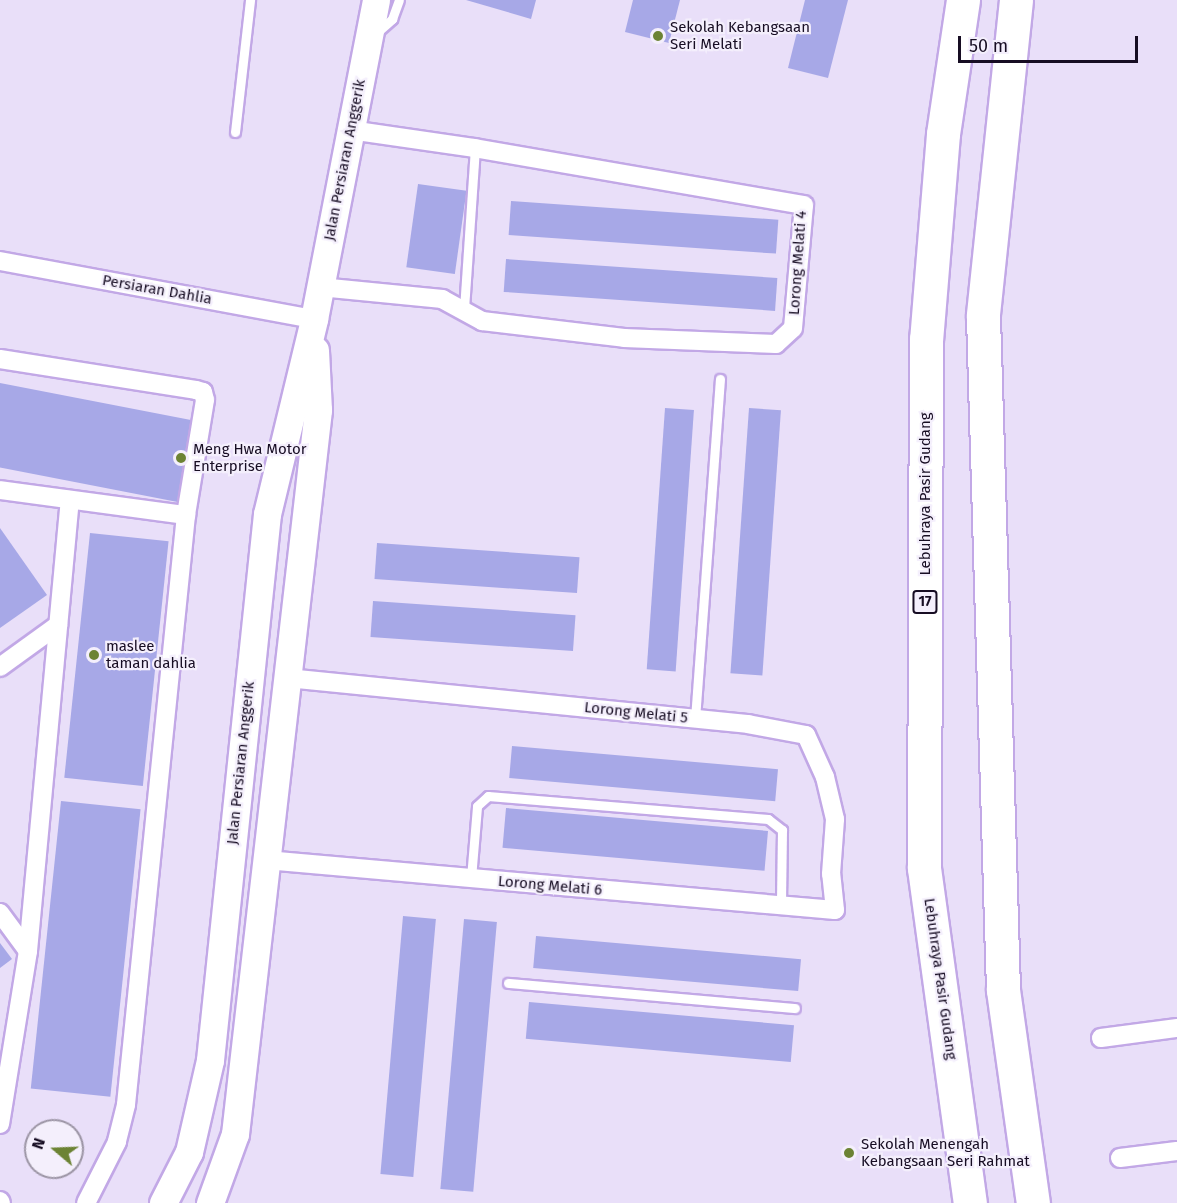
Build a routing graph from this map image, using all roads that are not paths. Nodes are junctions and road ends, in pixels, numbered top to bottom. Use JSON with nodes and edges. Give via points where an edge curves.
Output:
{"nodes":[{"id":1,"x":250,"y":0,"type":"edge"},
{"id":2,"x":376,"y":0,"type":"edge"},
{"id":3,"x":399,"y":0,"type":"edge"},
{"id":4,"x":963,"y":0,"type":"edge"},
{"id":5,"x":1017,"y":0,"type":"edge"},
{"id":6,"x":368,"y":41,"type":"junction"},
{"id":7,"x":350,"y":130,"type":"junction"},
{"id":8,"x":235,"y":132,"type":"dead end"},
{"id":9,"x":475,"y":148,"type":"junction"},
{"id":10,"x":0,"y":261,"type":"edge"},
{"id":11,"x":320,"y":286,"type":"junction"},
{"id":12,"x":464,"y":309,"type":"junction"},
{"id":13,"x":314,"y":319,"type":"junction"},
{"id":14,"x":0,"y":359,"type":"edge"},
{"id":15,"x":720,"y":379,"type":"dead end"},
{"id":16,"x":0,"y":490,"type":"edge"},
{"id":17,"x":70,"y":500,"type":"junction"},
{"id":18,"x":186,"y":515,"type":"junction"},
{"id":19,"x":58,"y":625,"type":"junction"},
{"id":20,"x":0,"y":667,"type":"edge"},
{"id":21,"x":286,"y":678,"type":"junction"},
{"id":22,"x":694,"y":719,"type":"junction"},
{"id":23,"x":267,"y":860,"type":"junction"},
{"id":24,"x":471,"y":879,"type":"junction"},
{"id":25,"x":781,"y":905,"type":"junction"},
{"id":26,"x":834,"y":910,"type":"joint"},
{"id":27,"x":0,"y":913,"type":"edge"},
{"id":28,"x":28,"y":951,"type":"junction"},
{"id":29,"x":508,"y":983,"type":"dead end"},
{"id":30,"x":795,"y":1008,"type":"dead end"},
{"id":31,"x":1177,"y":1028,"type":"edge"},
{"id":32,"x":1101,"y":1038,"type":"dead end"},
{"id":33,"x":0,"y":1124,"type":"edge"},
{"id":34,"x":1177,"y":1151,"type":"edge"},
{"id":35,"x":1120,"y":1158,"type":"dead end"},
{"id":36,"x":86,"y":1203,"type":"edge"},
{"id":37,"x":163,"y":1203,"type":"edge"},
{"id":38,"x":210,"y":1203,"type":"edge"},
{"id":39,"x":970,"y":1203,"type":"edge"},
{"id":40,"x":1033,"y":1203,"type":"edge"}],
"edges":[{"from":1,"to":8,"type":"lane"},
{"from":2,"to":6,"type":"street","name":"Jalan Persiaran Anggerik"},
{"from":3,"to":6,"type":"lane","via":[[392,19]]},
{"from":4,"to":39,"type":"highway","name":"Lebuhraya Pasir Gudang","number":"17","via":[[944,134],[926,339],[924,868]]},
{"from":5,"to":40,"type":"highway","via":[[982,316],[1003,990]]},
{"from":6,"to":7,"type":"street","name":"Jalan Persiaran Anggerik"},
{"from":7,"to":9,"type":"street","name":"Lorong Melati 4"},
{"from":7,"to":11,"type":"street","name":"Jalan Persiaran Anggerik"},
{"from":9,"to":12,"type":"lane"},
{"from":9,"to":12,"type":"street","name":"Lorong Melati 4","via":[[795,202],[804,206],[804,217],[794,328],[777,344],[624,338],[482,321]]},
{"from":10,"to":13,"type":"street","name":"Persiaran Dahlia"},
{"from":11,"to":12,"type":"street","name":"Lorong Melati 4","via":[[442,298]]},
{"from":11,"to":13,"type":"street","name":"Jalan Persiaran Anggerik"},
{"from":13,"to":21,"type":"street","name":"Jalan Persiaran Anggerik","via":[[318,410]]},
{"from":13,"to":37,"type":"street","name":"Jalan Persiaran Anggerik","via":[[267,514],[210,1060],[189,1152]]},
{"from":14,"to":18,"type":"street","via":[[203,392],[205,400]]},
{"from":15,"to":22,"type":"lane"},
{"from":16,"to":17,"type":"street"},
{"from":17,"to":18,"type":"street"},
{"from":17,"to":19,"type":"street"},
{"from":18,"to":36,"type":"street","via":[[126,1105],[117,1142]]},
{"from":19,"to":20,"type":"street"},
{"from":19,"to":28,"type":"street"},
{"from":21,"to":22,"type":"street","name":"Lorong Melati 5"},
{"from":21,"to":23,"type":"street","name":"Jalan Persiaran Anggerik"},
{"from":22,"to":26,"type":"street","name":"Lorong Melati 5","via":[[806,735],[825,777],[836,819],[831,874]]},
{"from":23,"to":24,"type":"street","name":"Lorong Melati 6"},
{"from":23,"to":38,"type":"street","name":"Jalan Persiaran Anggerik","via":[[235,1134]]},
{"from":24,"to":25,"type":"street","name":"Lorong Melati 6"},
{"from":24,"to":25,"type":"lane","via":[[477,806],[488,796],[756,818],[775,821],[782,830]]},
{"from":25,"to":26,"type":"street","name":"Lorong Melati 6"},
{"from":27,"to":28,"type":"street"},
{"from":28,"to":33,"type":"street"},
{"from":29,"to":30,"type":"lane"},
{"from":31,"to":32,"type":"street"},
{"from":34,"to":35,"type":"street"}]}
